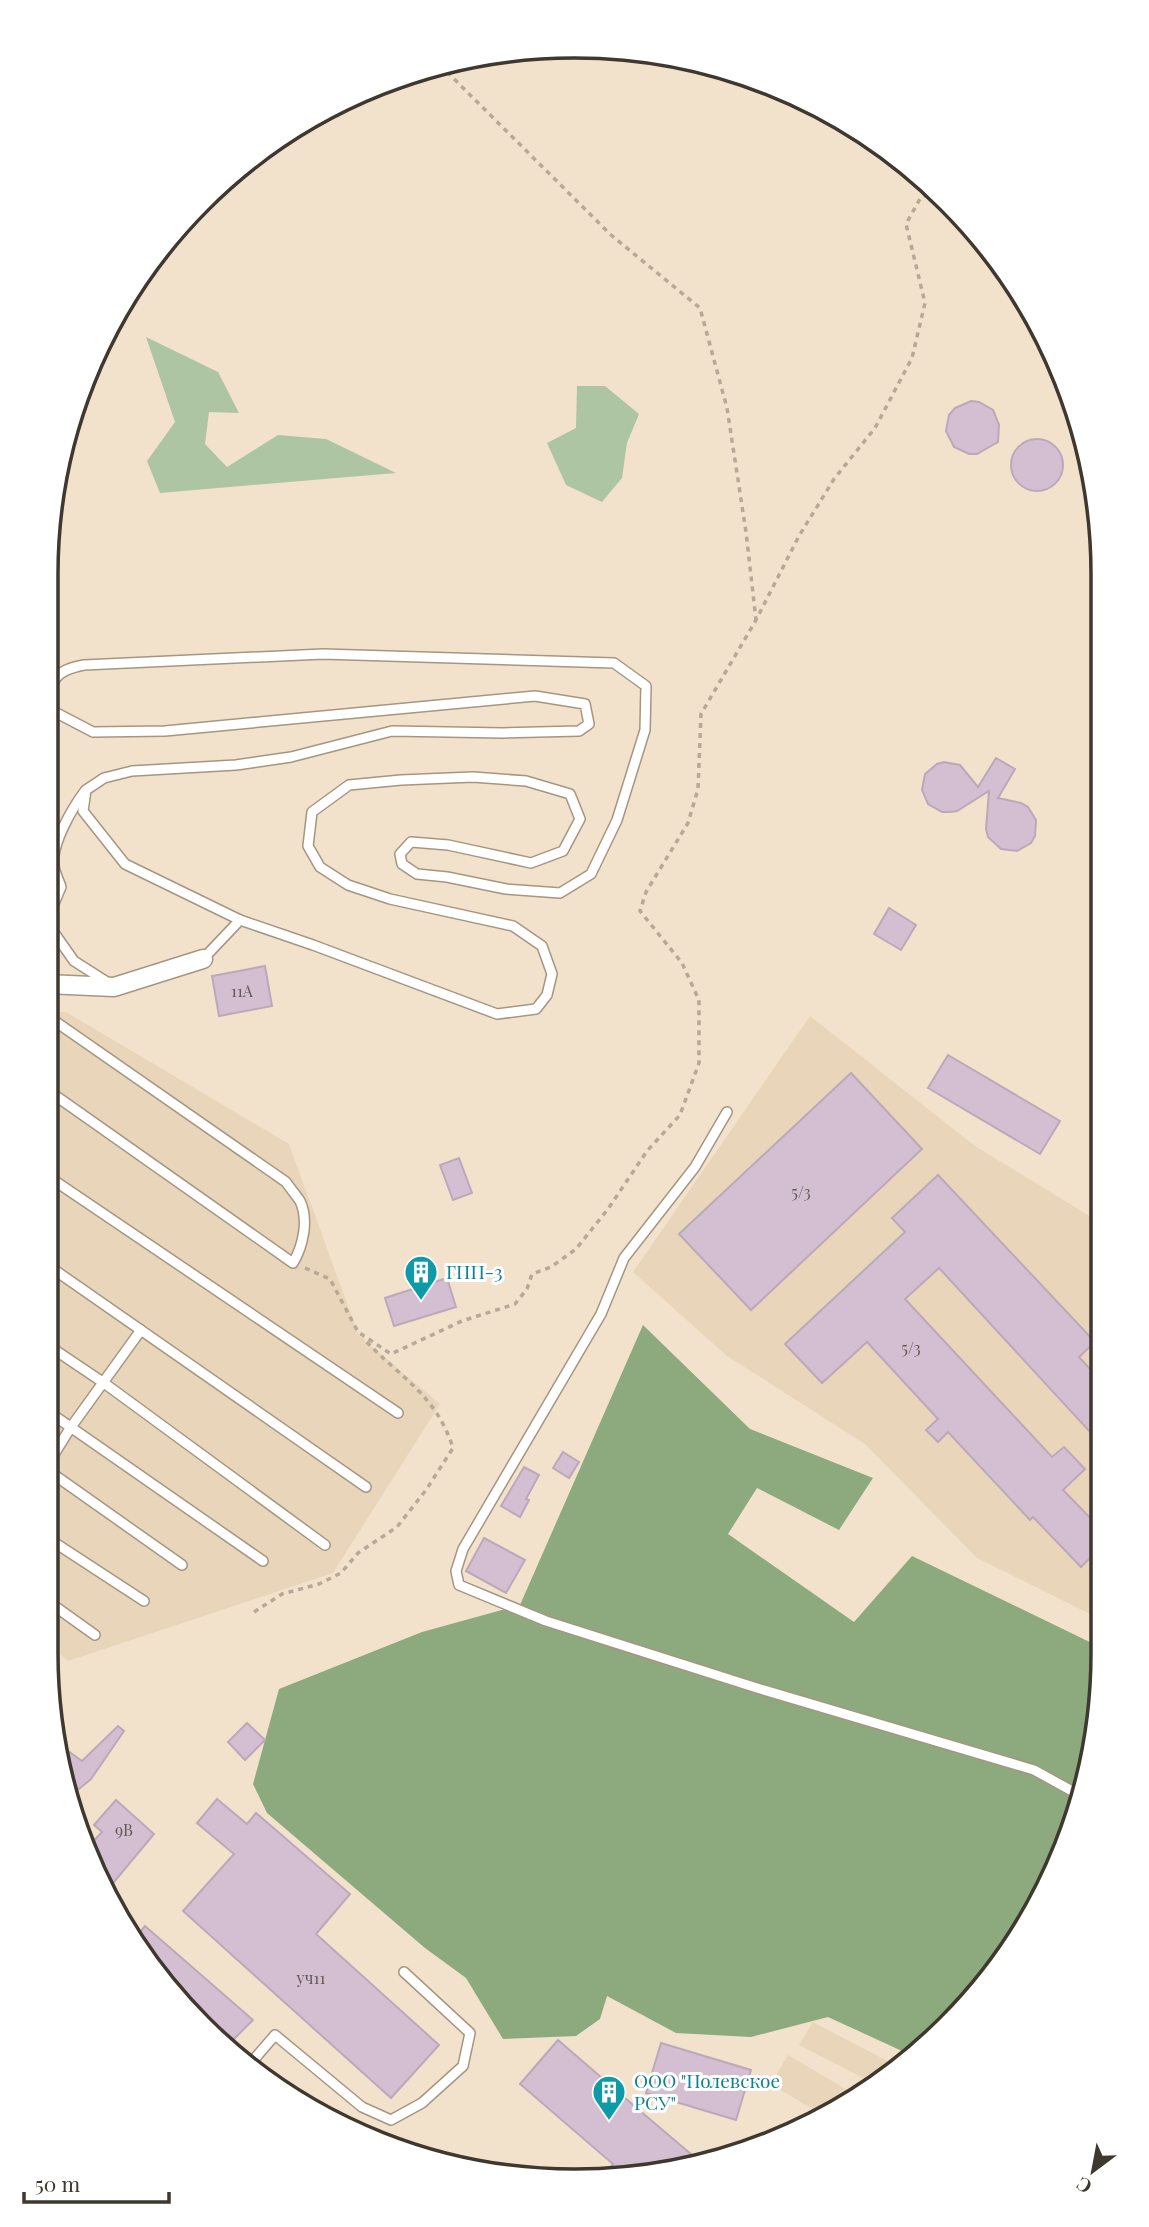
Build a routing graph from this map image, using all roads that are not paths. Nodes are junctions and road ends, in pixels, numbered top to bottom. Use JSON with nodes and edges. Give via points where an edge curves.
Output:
{"nodes":[{"id":1,"x":58,"y":674,"type":"edge"},
{"id":2,"x":58,"y":714,"type":"edge"},
{"id":3,"x":86,"y":790,"type":"junction"},
{"id":4,"x":58,"y":843,"type":"edge"},
{"id":5,"x":240,"y":920,"type":"junction"},
{"id":6,"x":58,"y":939,"type":"edge"},
{"id":7,"x":203,"y":959,"type":"joint"},
{"id":8,"x":58,"y":985,"type":"edge"},
{"id":9,"x":114,"y":987,"type":"junction"},
{"id":10,"x":58,"y":1023,"type":"edge"},
{"id":11,"x":58,"y":1097,"type":"edge"},
{"id":12,"x":727,"y":1112,"type":"dead end"},
{"id":13,"x":58,"y":1183,"type":"edge"},
{"id":14,"x":58,"y":1272,"type":"edge"},
{"id":15,"x":141,"y":1330,"type":"junction"},
{"id":16,"x":58,"y":1352,"type":"edge"},
{"id":17,"x":104,"y":1383,"type":"junction"},
{"id":18,"x":398,"y":1413,"type":"dead end"},
{"id":19,"x":58,"y":1418,"type":"edge"},
{"id":20,"x":71,"y":1427,"type":"junction"},
{"id":21,"x":58,"y":1448,"type":"edge"},
{"id":22,"x":58,"y":1477,"type":"edge"},
{"id":23,"x":366,"y":1487,"type":"dead end"},
{"id":24,"x":58,"y":1545,"type":"edge"},
{"id":25,"x":325,"y":1545,"type":"dead end"},
{"id":26,"x":263,"y":1561,"type":"dead end"},
{"id":27,"x":182,"y":1565,"type":"dead end"},
{"id":28,"x":144,"y":1601,"type":"dead end"},
{"id":29,"x":58,"y":1609,"type":"edge"},
{"id":30,"x":95,"y":1635,"type":"dead end"},
{"id":31,"x":1072,"y":1791,"type":"edge"},
{"id":32,"x":404,"y":1972,"type":"dead end"},
{"id":33,"x":255,"y":2058,"type":"edge"}],
"edges":[{"from":1,"to":5,"type":"lane","via":[[84,665],[323,654],[614,663],[646,686],[645,730],[618,820],[591,874],[560,893],[506,890],[417,874],[402,864],[400,854],[411,842],[531,863],[563,850],[580,820],[570,793],[526,781],[401,780],[349,785],[312,812],[308,846],[320,867],[348,885],[513,926],[542,946],[552,974],[547,995],[536,1009],[497,1014]]},
{"from":2,"to":3,"type":"lane","via":[[93,732],[165,731],[535,695],[585,704],[589,724],[579,731],[392,731],[280,759],[132,771],[104,778]]},
{"from":3,"to":4,"type":"lane"},
{"from":3,"to":5,"type":"lane","via":[[83,810],[125,864]]},
{"from":5,"to":7,"type":"lane"},
{"from":6,"to":9,"type":"lane","via":[[74,961]]},
{"from":7,"to":9,"type":"street"},
{"from":8,"to":9,"type":"street"},
{"from":10,"to":11,"type":"lane","via":[[286,1182],[300,1202],[304,1223],[301,1250],[293,1263]]},
{"from":12,"to":31,"type":"lane","via":[[695,1167],[624,1258],[601,1314],[463,1549],[456,1571],[459,1585],[547,1621],[1034,1770]]},
{"from":13,"to":18,"type":"lane"},
{"from":14,"to":15,"type":"lane"},
{"from":15,"to":17,"type":"lane"},
{"from":15,"to":23,"type":"lane"},
{"from":16,"to":17,"type":"lane"},
{"from":17,"to":20,"type":"lane"},
{"from":17,"to":25,"type":"lane"},
{"from":19,"to":20,"type":"lane"},
{"from":20,"to":21,"type":"lane"},
{"from":20,"to":26,"type":"lane"},
{"from":22,"to":27,"type":"lane"},
{"from":24,"to":28,"type":"lane"},
{"from":29,"to":30,"type":"lane"},
{"from":32,"to":33,"type":"lane","via":[[470,2033],[463,2066],[422,2103],[391,2120],[362,2108],[275,2035]]}]}
